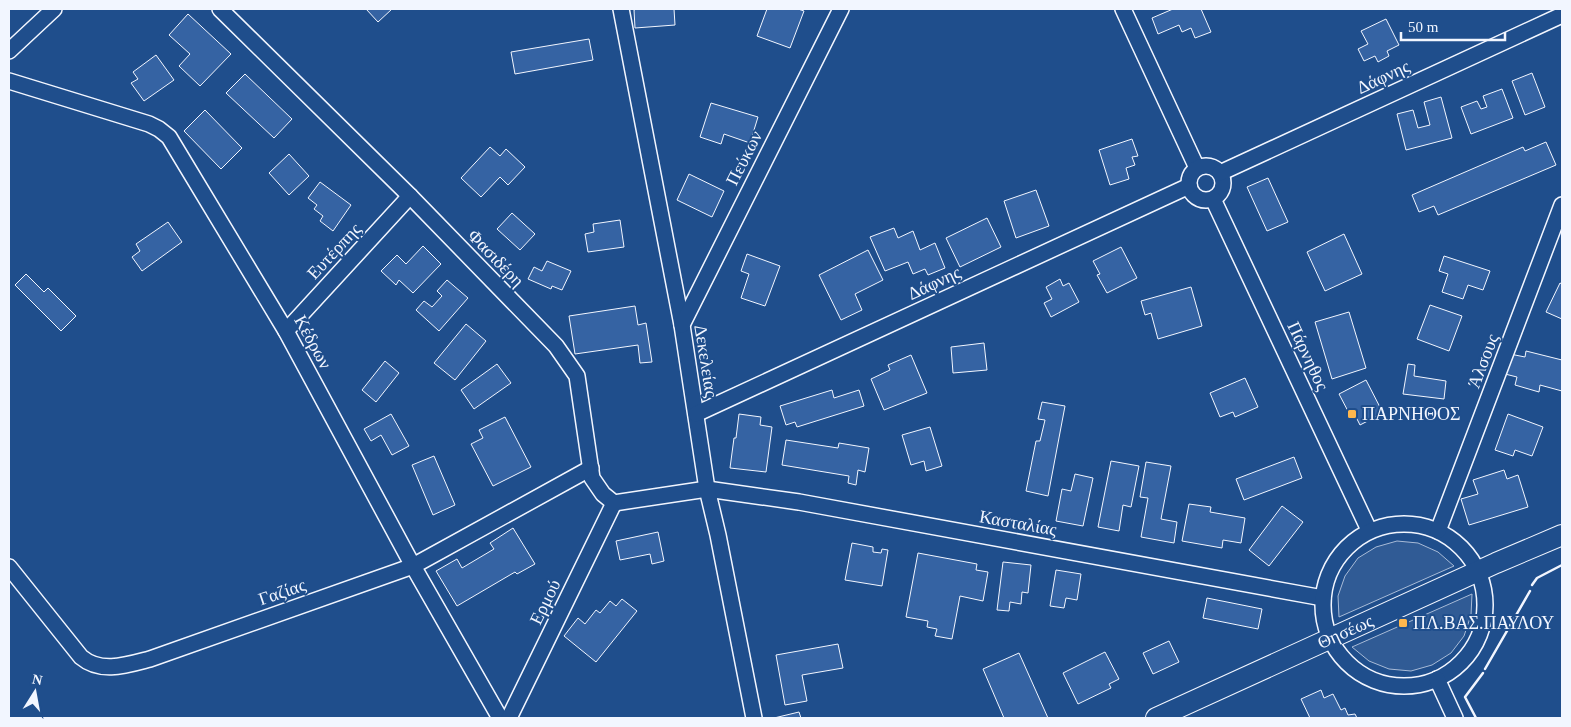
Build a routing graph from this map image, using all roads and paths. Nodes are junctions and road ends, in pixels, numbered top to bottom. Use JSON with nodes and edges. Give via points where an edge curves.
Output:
{"nodes":[{"id":1,"x":54,"y":9,"type":"edge"},
{"id":2,"x":220,"y":9,"type":"edge"},
{"id":3,"x":622,"y":9,"type":"edge"},
{"id":4,"x":840,"y":9,"type":"edge"},
{"id":5,"x":1123,"y":9,"type":"edge"},
{"id":6,"x":1562,"y":15,"type":"edge"},
{"id":7,"x":9,"y":51,"type":"edge"},
{"id":8,"x":9,"y":81,"type":"edge"},
{"id":9,"x":1197,"y":168,"type":"junction"},
{"id":10,"x":1220,"y":173,"type":"junction"},
{"id":11,"x":1189,"y":186,"type":"junction"},
{"id":12,"x":410,"y":196,"type":"junction"},
{"id":13,"x":1212,"y":199,"type":"junction"},
{"id":14,"x":1562,"y":206,"type":"edge"},
{"id":15,"x":682,"y":325,"type":"junction"},
{"id":16,"x":286,"y":331,"type":"junction"},
{"id":17,"x":696,"y":414,"type":"junction"},
{"id":18,"x":591,"y":468,"type":"junction"},
{"id":19,"x":707,"y":489,"type":"junction"},
{"id":20,"x":614,"y":503,"type":"junction"},
{"id":21,"x":1369,"y":530,"type":"junction"},
{"id":22,"x":1438,"y":531,"type":"junction"},
{"id":23,"x":1562,"y":535,"type":"edge"},
{"id":24,"x":413,"y":566,"type":"junction"},
{"id":25,"x":9,"y":567,"type":"edge"},
{"id":26,"x":1478,"y":571,"type":"junction"},
{"id":27,"x":1322,"y":598,"type":"junction"},
{"id":28,"x":1330,"y":640,"type":"junction"},
{"id":29,"x":1437,"y":679,"type":"junction"},
{"id":30,"x":500,"y":718,"type":"edge"},
{"id":31,"x":509,"y":718,"type":"edge"},
{"id":32,"x":754,"y":718,"type":"edge"},
{"id":33,"x":1156,"y":718,"type":"edge"},
{"id":34,"x":1456,"y":718,"type":"edge"}],
"edges":[{"from":1,"to":7,"type":"street"},
{"from":2,"to":12,"type":"street","name":"Φασιδέρη"},
{"from":3,"to":15,"type":"street","name":"Δεκελείας"},
{"from":4,"to":15,"type":"street","name":"Πεύκων"},
{"from":5,"to":9,"type":"street"},
{"from":6,"to":10,"type":"street","name":"Δάφνης"},
{"from":8,"to":16,"type":"street","name":"Κέδρων","via":[[149,124],[164,132],[177,148]]},
{"from":9,"to":10,"type":"street","via":[[1208,166]]},
{"from":9,"to":11,"type":"street","via":[[1190,176]]},
{"from":10,"to":13,"type":"street","via":[[1223,185]]},
{"from":11,"to":13,"type":"street","via":[[1199,198]]},
{"from":11,"to":17,"type":"street","name":"Δάφνης"},
{"from":12,"to":16,"type":"street","name":"Ευτέρπης"},
{"from":12,"to":18,"type":"street","name":"Φασιδέρη","via":[[556,346],[576,376]]},
{"from":13,"to":21,"type":"street","name":"Πάρνηθος"},
{"from":14,"to":22,"type":"street","name":"Άλσους"},
{"from":15,"to":17,"type":"street","name":"Δεκελείας"},
{"from":16,"to":24,"type":"street","name":"Κέδρων"},
{"from":17,"to":19,"type":"street","name":"Δεκελείας"},
{"from":18,"to":20,"type":"street","name":"Φασιδέρη","via":[[597,488]]},
{"from":18,"to":24,"type":"street","name":"Γαζίας"},
{"from":19,"to":20,"type":"street"},
{"from":19,"to":27,"type":"street","name":"Κασταλίας","via":[[799,502]]},
{"from":19,"to":32,"type":"street","name":"Δεκελείας"},
{"from":20,"to":31,"type":"street","name":"Ερμού"},
{"from":21,"to":22,"type":"street","via":[[1404,524]]},
{"from":21,"to":27,"type":"street","via":[[1346,547],[1330,570]]},
{"from":22,"to":26,"type":"street","via":[[1462,548]]},
{"from":23,"to":26,"type":"main road","name":"Θησέως"},
{"from":24,"to":25,"type":"street","name":"Γαζίας","via":[[123,666],[89,664]]},
{"from":24,"to":30,"type":"street","name":"Κέδρων"},
{"from":26,"to":28,"type":"main road","name":"Θησέως"},
{"from":26,"to":29,"type":"street","via":[[1485,597],[1485,614],[1477,641],[1461,663]]},
{"from":27,"to":28,"type":"street","via":[[1323,619]]},
{"from":28,"to":29,"type":"street","via":[[1349,665],[1376,681],[1407,686]]},
{"from":28,"to":33,"type":"main road","name":"Θησέως"},
{"from":29,"to":34,"type":"street"}]}
